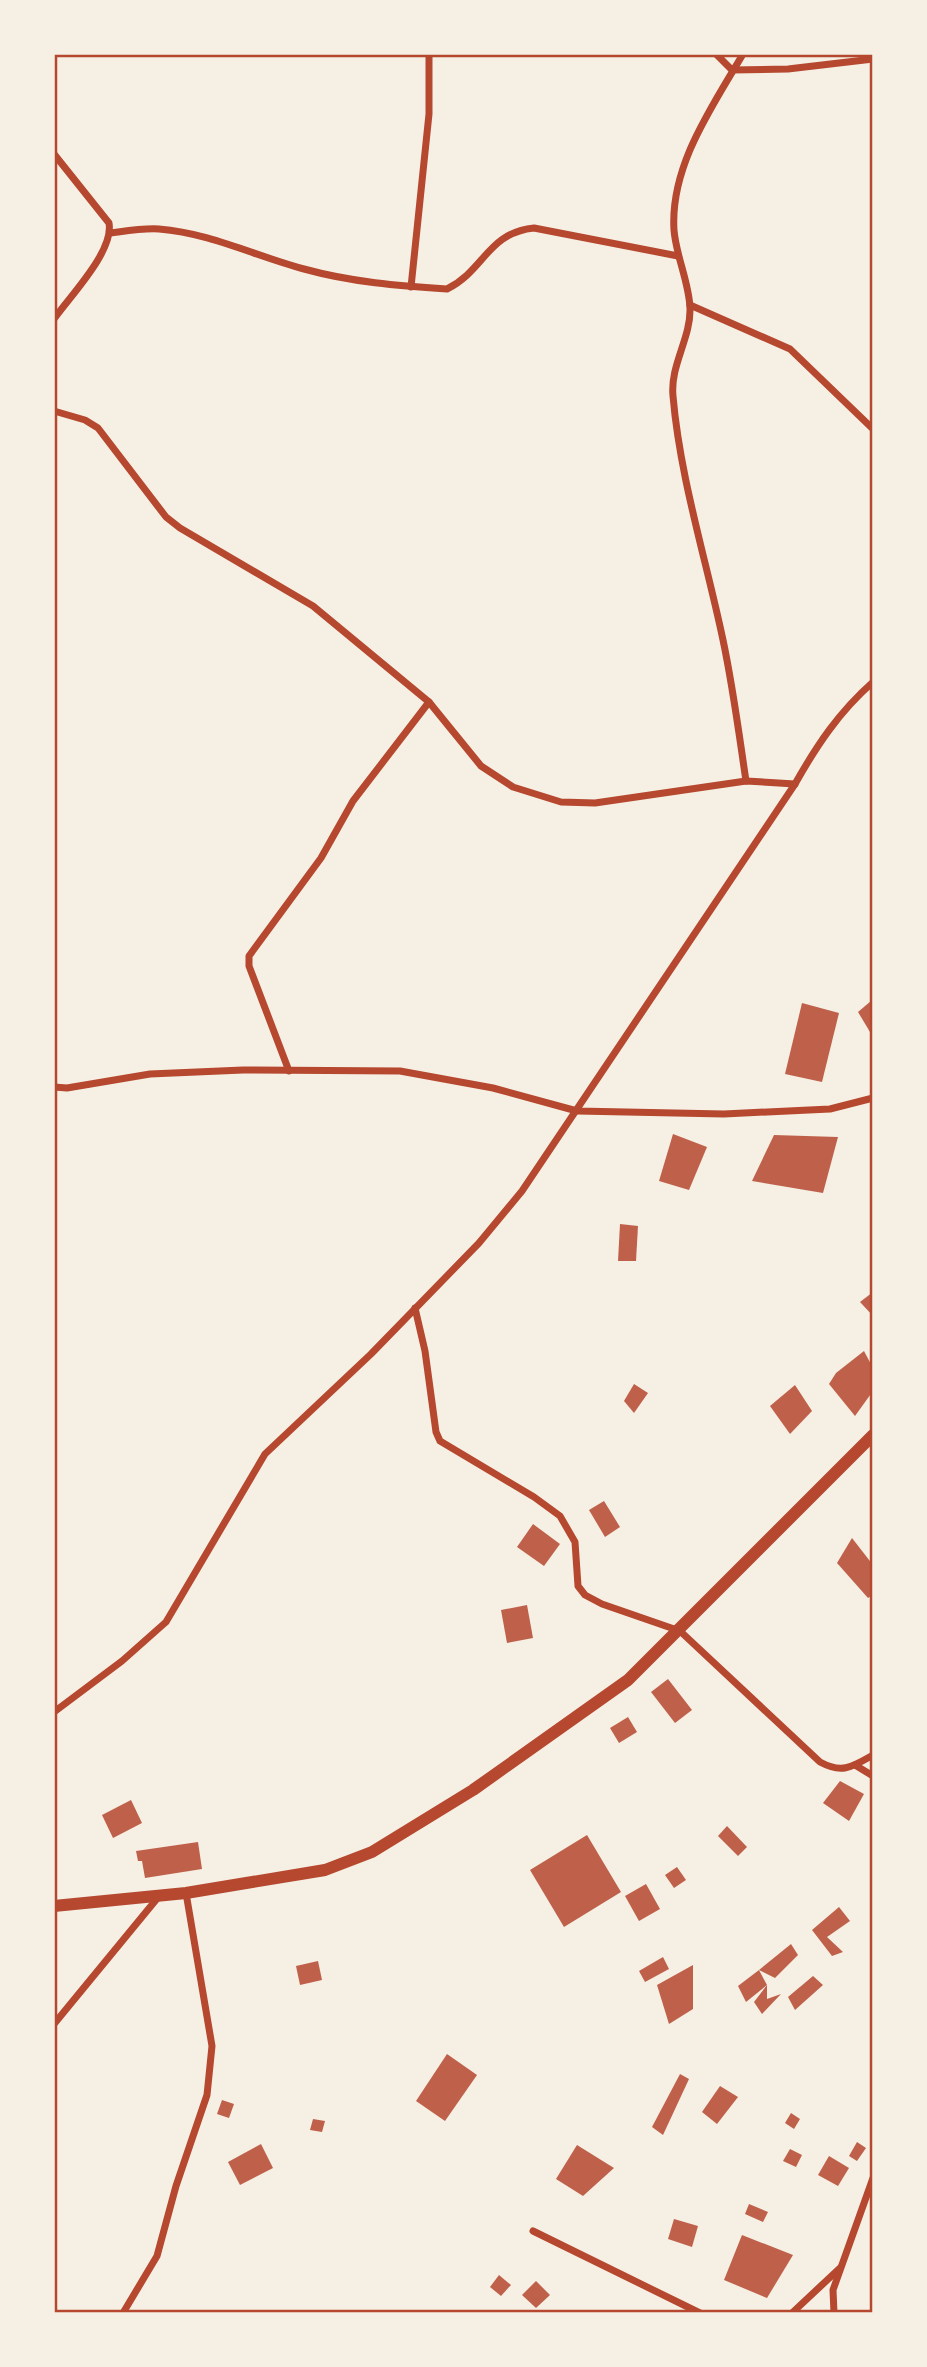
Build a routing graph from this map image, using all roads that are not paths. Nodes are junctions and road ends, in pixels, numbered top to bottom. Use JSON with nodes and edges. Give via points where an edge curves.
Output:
{"nodes":[{"id":1,"x":429,"y":54,"type":"edge"},
{"id":2,"x":716,"y":54,"type":"edge"},
{"id":3,"x":743,"y":54,"type":"edge"},
{"id":4,"x":873,"y":59,"type":"edge"},
{"id":5,"x":733,"y":70,"type":"junction"},
{"id":6,"x":54,"y":154,"type":"edge"},
{"id":7,"x":111,"y":233,"type":"junction"},
{"id":8,"x":678,"y":256,"type":"junction"},
{"id":9,"x":411,"y":287,"type":"junction"},
{"id":10,"x":690,"y":306,"type":"junction"},
{"id":11,"x":54,"y":319,"type":"edge"},
{"id":12,"x":54,"y":411,"type":"edge"},
{"id":13,"x":873,"y":429,"type":"edge"},
{"id":14,"x":873,"y":682,"type":"edge"},
{"id":15,"x":429,"y":702,"type":"junction"},
{"id":16,"x":746,"y":782,"type":"junction"},
{"id":17,"x":795,"y":784,"type":"junction"},
{"id":18,"x":289,"y":1071,"type":"junction"},
{"id":19,"x":54,"y":1087,"type":"edge"},
{"id":20,"x":873,"y":1098,"type":"edge"},
{"id":21,"x":577,"y":1111,"type":"junction"},
{"id":22,"x":415,"y":1308,"type":"junction"},
{"id":23,"x":873,"y":1435,"type":"edge"},
{"id":24,"x":680,"y":1631,"type":"junction"},
{"id":25,"x":54,"y":1712,"type":"edge"},
{"id":26,"x":873,"y":1755,"type":"edge"},
{"id":27,"x":855,"y":1765,"type":"junction"},
{"id":28,"x":873,"y":1776,"type":"edge"},
{"id":29,"x":186,"y":1893,"type":"junction"},
{"id":30,"x":160,"y":1894,"type":"junction"},
{"id":31,"x":54,"y":1906,"type":"edge"},
{"id":32,"x":54,"y":2024,"type":"edge"},
{"id":33,"x":873,"y":2178,"type":"edge"},
{"id":34,"x":533,"y":2231,"type":"dead end"},
{"id":35,"x":841,"y":2268,"type":"junction"},
{"id":36,"x":123,"y":2313,"type":"edge"},
{"id":37,"x":700,"y":2313,"type":"edge"},
{"id":38,"x":792,"y":2313,"type":"edge"},
{"id":39,"x":834,"y":2313,"type":"edge"}],
"edges":[{"from":1,"to":9,"type":"street","via":[[429,114]]},
{"from":2,"to":5,"type":"street"},
{"from":3,"to":5,"type":"street"},
{"from":4,"to":5,"type":"street"},
{"from":5,"to":8,"type":"street","via":[[687,155],[676,202]]},
{"from":6,"to":7,"type":"street","via":[[109,223]]},
{"from":7,"to":9,"type":"street","via":[[181,232],[341,279]]},
{"from":7,"to":11,"type":"street","via":[[100,256]]},
{"from":8,"to":9,"type":"street","via":[[534,228],[514,230],[459,283],[447,289]]},
{"from":8,"to":10,"type":"street"},
{"from":10,"to":13,"type":"street","via":[[790,349]]},
{"from":10,"to":16,"type":"street","via":[[672,393],[723,641]]},
{"from":12,"to":15,"type":"street","via":[[98,428],[166,517],[180,528],[313,606]]},
{"from":14,"to":17,"type":"street","via":[[823,735]]},
{"from":15,"to":16,"type":"street","via":[[481,766],[513,788],[561,802],[595,803]]},
{"from":15,"to":18,"type":"street","via":[[353,800],[321,858],[249,956]]},
{"from":16,"to":17,"type":"street"},
{"from":17,"to":21,"type":"street"},
{"from":18,"to":19,"type":"street","via":[[150,1074]]},
{"from":18,"to":21,"type":"street","via":[[412,1072]]},
{"from":20,"to":21,"type":"street","via":[[830,1109],[724,1114]]},
{"from":21,"to":22,"type":"street","via":[[522,1191]]},
{"from":22,"to":24,"type":"street","via":[[440,1441],[559,1516],[575,1542],[578,1586],[585,1595]]},
{"from":22,"to":25,"type":"street","via":[[265,1454],[166,1622]]},
{"from":23,"to":24,"type":"street"},
{"from":24,"to":27,"type":"street","via":[[820,1762],[834,1770]]},
{"from":24,"to":29,"type":"street","via":[[628,1680],[472,1790],[372,1852],[325,1870]]},
{"from":26,"to":27,"type":"street"},
{"from":27,"to":28,"type":"street"},
{"from":29,"to":30,"type":"street"},
{"from":29,"to":36,"type":"street","via":[[212,2046],[207,2095],[157,2256]]},
{"from":30,"to":31,"type":"street"},
{"from":30,"to":32,"type":"street"},
{"from":33,"to":35,"type":"street"},
{"from":34,"to":37,"type":"street"},
{"from":35,"to":38,"type":"street"},
{"from":35,"to":39,"type":"street","via":[[833,2290]]}]}
